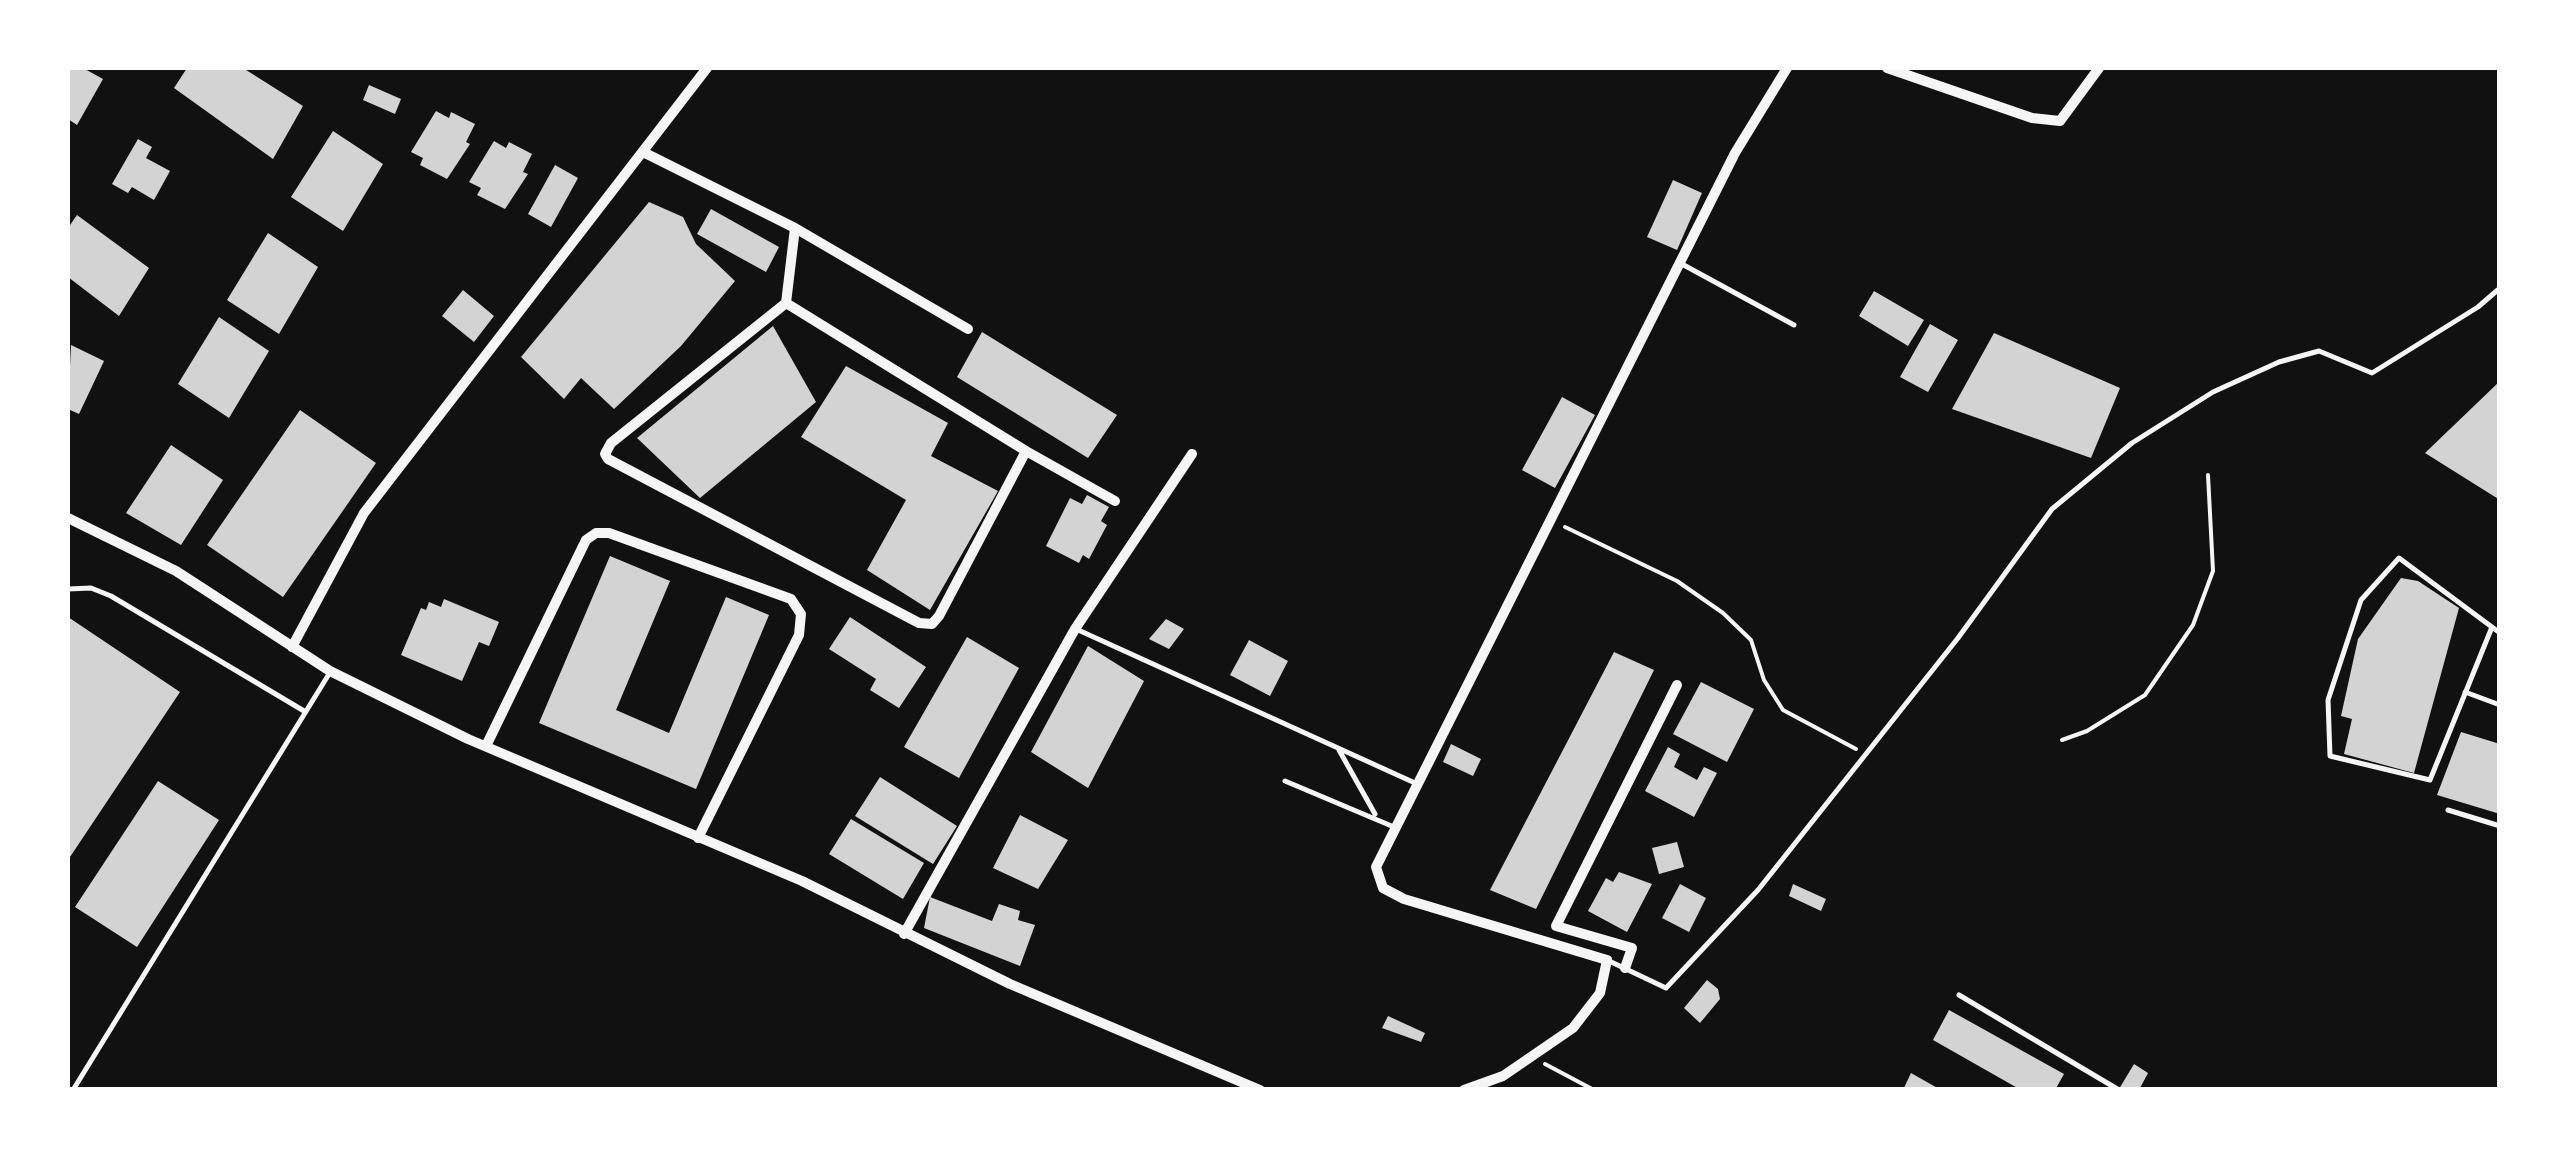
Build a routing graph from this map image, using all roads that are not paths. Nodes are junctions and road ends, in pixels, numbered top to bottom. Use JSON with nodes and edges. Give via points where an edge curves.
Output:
{"nodes":[{"id":1,"x":708,"y":68,"type":"edge"},
{"id":2,"x":1787,"y":68,"type":"edge"},
{"id":3,"x":1888,"y":68,"type":"edge"},
{"id":4,"x":2099,"y":68,"type":"edge"},
{"id":5,"x":643,"y":152,"type":"junction"},
{"id":6,"x":795,"y":228,"type":"junction"},
{"id":7,"x":1680,"y":263,"type":"junction"},
{"id":8,"x":2500,"y":288,"type":"edge"},
{"id":9,"x":786,"y":303,"type":"junction"},
{"id":10,"x":1794,"y":324,"type":"dead end"},
{"id":11,"x":968,"y":329,"type":"dead end"},
{"id":12,"x":1026,"y":450,"type":"junction"},
{"id":13,"x":1192,"y":454,"type":"dead end"},
{"id":14,"x":1116,"y":501,"type":"dead end"},
{"id":15,"x":68,"y":518,"type":"edge"},
{"id":16,"x":68,"y":589,"type":"edge"},
{"id":17,"x":2492,"y":627,"type":"junction"},
{"id":18,"x":1075,"y":629,"type":"junction"},
{"id":19,"x":2500,"y":633,"type":"edge"},
{"id":20,"x":292,"y":647,"type":"junction"},
{"id":21,"x":330,"y":671,"type":"junction"},
{"id":22,"x":1678,"y":685,"type":"dead end"},
{"id":23,"x":2464,"y":692,"type":"junction"},
{"id":24,"x":2500,"y":705,"type":"edge"},
{"id":25,"x":304,"y":711,"type":"junction"},
{"id":26,"x":486,"y":746,"type":"junction"},
{"id":27,"x":1338,"y":748,"type":"junction"},
{"id":28,"x":1285,"y":781,"type":"dead end"},
{"id":29,"x":1415,"y":783,"type":"junction"},
{"id":30,"x":2448,"y":810,"type":"dead end"},
{"id":31,"x":1376,"y":817,"type":"junction"},
{"id":32,"x":2500,"y":826,"type":"edge"},
{"id":33,"x":1394,"y":827,"type":"junction"},
{"id":34,"x":698,"y":838,"type":"junction"},
{"id":35,"x":904,"y":934,"type":"junction"},
{"id":36,"x":1607,"y":960,"type":"junction"},
{"id":37,"x":1625,"y":968,"type":"junction"},
{"id":38,"x":1959,"y":995,"type":"dead end"},
{"id":39,"x":73,"y":1090,"type":"edge"},
{"id":40,"x":1260,"y":1090,"type":"edge"},
{"id":41,"x":1464,"y":1090,"type":"edge"},
{"id":42,"x":2119,"y":1090,"type":"edge"}],
"edges":[{"from":1,"to":5,"type":"street"},
{"from":2,"to":7,"type":"street"},
{"from":3,"to":4,"type":"street","via":[[2032,118],[2060,121]]},
{"from":5,"to":6,"type":"street"},
{"from":5,"to":20,"type":"street","via":[[364,513]]},
{"from":6,"to":9,"type":"street"},
{"from":6,"to":11,"type":"street"},
{"from":7,"to":10,"type":"lane"},
{"from":7,"to":29,"type":"street"},
{"from":8,"to":37,"type":"lane","via":[[2372,374],[2319,351],[2279,362],[2213,392],[2132,443],[2052,510],[1758,890],[1666,988]]},
{"from":9,"to":12,"type":"street"},
{"from":9,"to":12,"type":"street","via":[[611,443],[608,459],[918,623],[932,624]]},
{"from":12,"to":14,"type":"street"},
{"from":13,"to":18,"type":"street"},
{"from":15,"to":20,"type":"street","via":[[176,570]]},
{"from":16,"to":25,"type":"lane","via":[[110,596]]},
{"from":17,"to":19,"type":"lane"},
{"from":17,"to":23,"type":"lane"},
{"from":17,"to":23,"type":"lane","via":[[2399,558],[2360,600],[2328,700],[2330,756],[2430,780]]},
{"from":18,"to":27,"type":"lane"},
{"from":18,"to":35,"type":"street"},
{"from":20,"to":21,"type":"street"},
{"from":21,"to":25,"type":"lane"},
{"from":21,"to":26,"type":"street"},
{"from":22,"to":37,"type":"street","via":[[1556,926],[1632,948]]},
{"from":23,"to":24,"type":"lane"},
{"from":25,"to":39,"type":"lane"},
{"from":26,"to":34,"type":"street"},
{"from":26,"to":34,"type":"street","via":[[586,540],[596,533],[791,598],[800,614],[799,634]]},
{"from":27,"to":29,"type":"lane"},
{"from":27,"to":31,"type":"lane"},
{"from":28,"to":31,"type":"lane"},
{"from":29,"to":33,"type":"street"},
{"from":30,"to":32,"type":"lane"},
{"from":31,"to":33,"type":"lane"},
{"from":33,"to":36,"type":"street","via":[[1376,866],[1383,888]]},
{"from":34,"to":35,"type":"street"},
{"from":35,"to":40,"type":"street"},
{"from":36,"to":37,"type":"lane"},
{"from":36,"to":41,"type":"street","via":[[1600,993],[1573,1028],[1503,1076]]},
{"from":38,"to":42,"type":"lane"}]}
